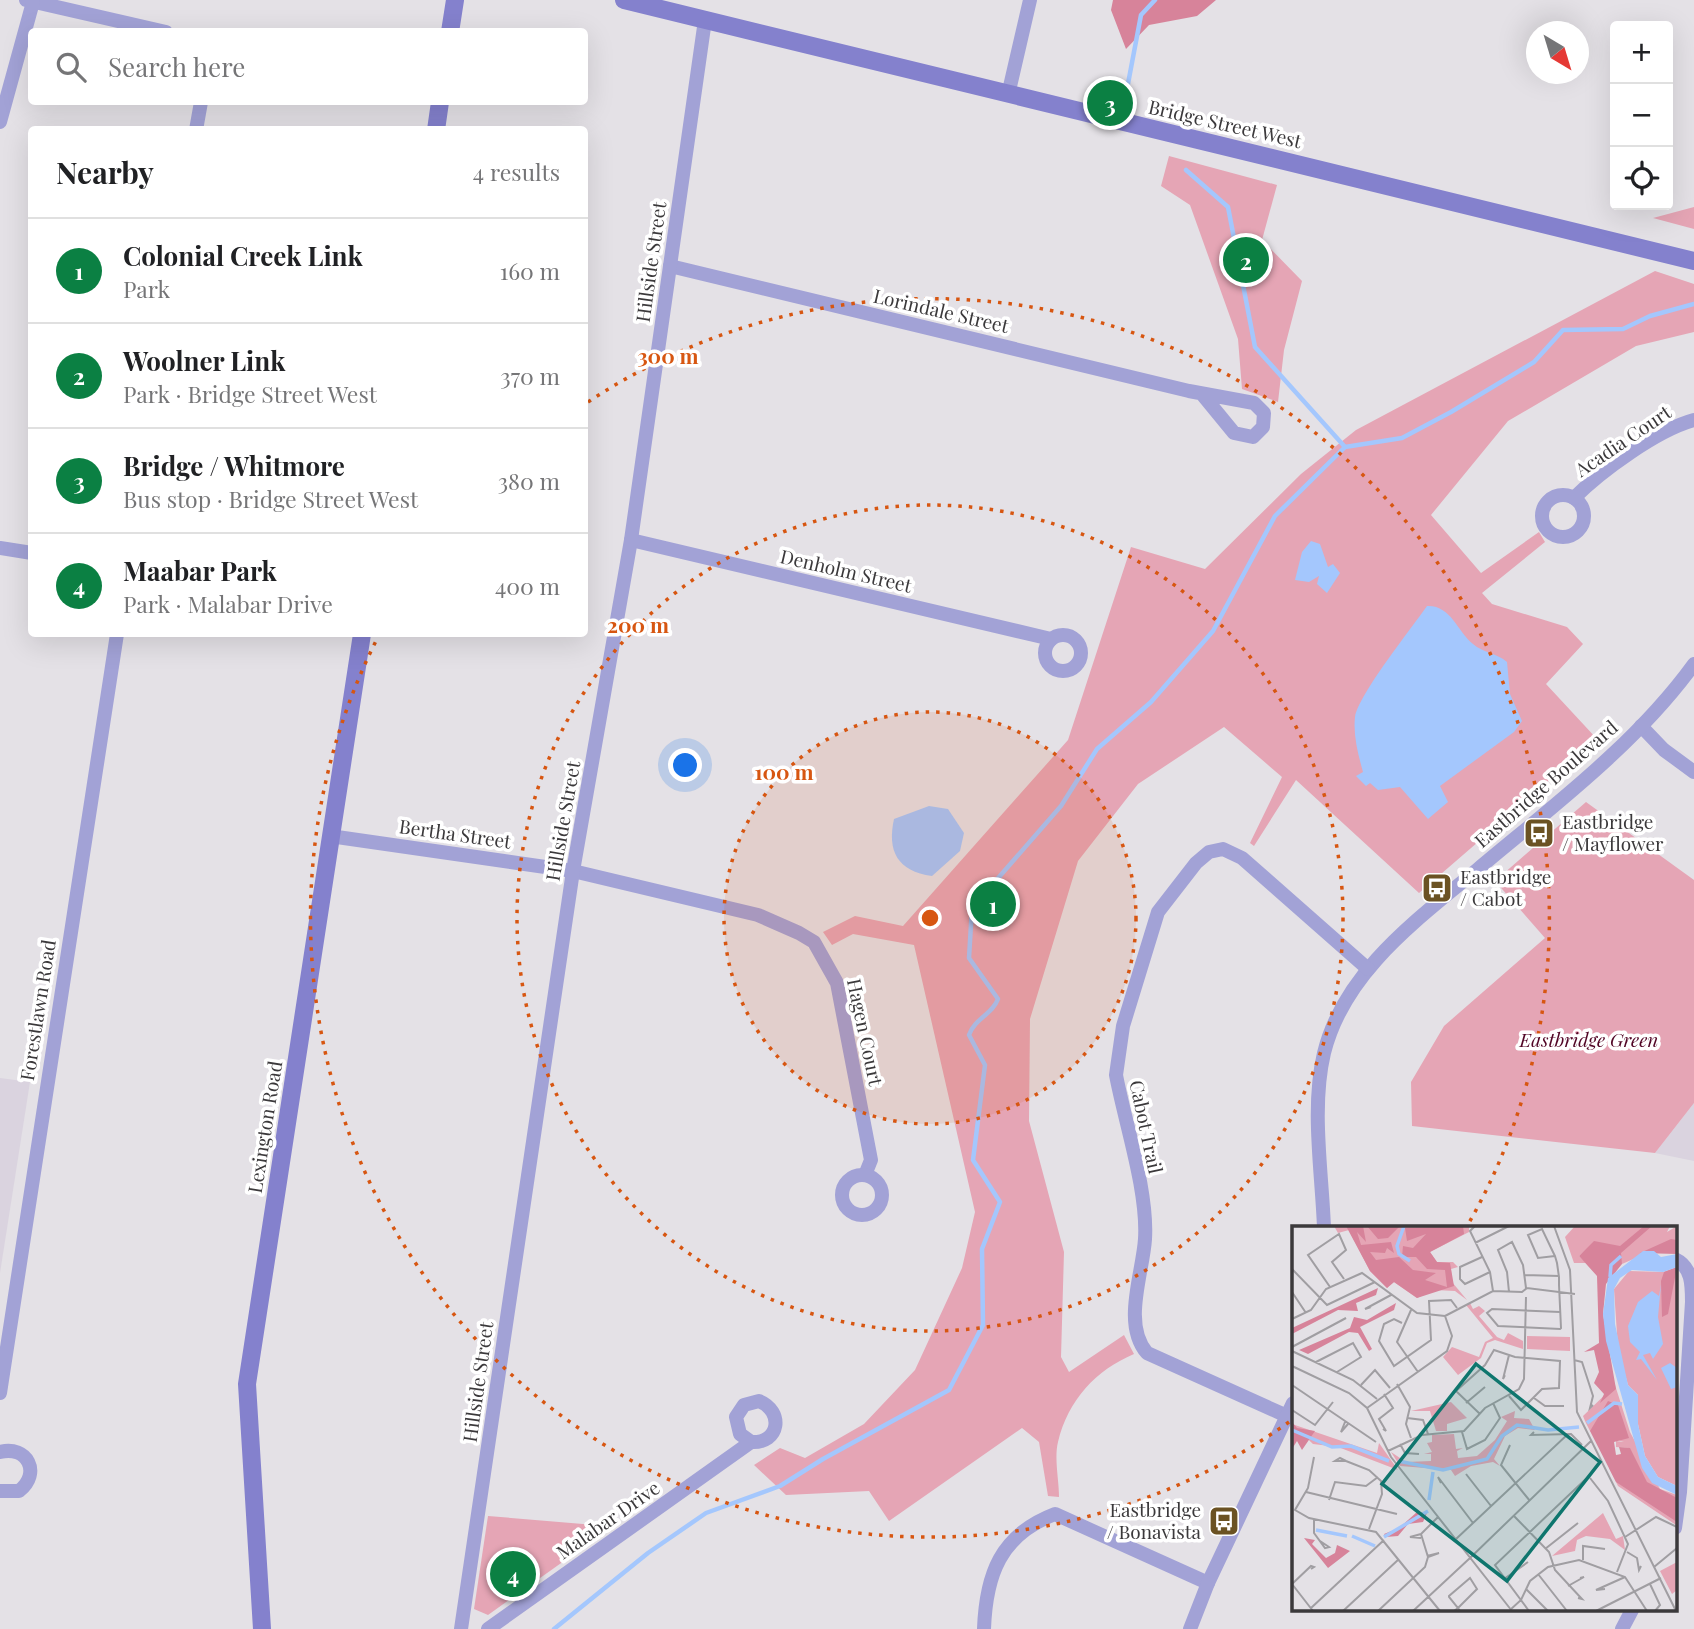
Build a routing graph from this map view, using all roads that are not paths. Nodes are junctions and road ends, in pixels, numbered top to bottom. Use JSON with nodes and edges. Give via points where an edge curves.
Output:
{"nodes":[{"id":1,"x":455,"y":0,"type":"edge"},
{"id":2,"x":624,"y":0,"type":"edge"},
{"id":3,"x":1030,"y":0,"type":"edge"},
{"id":4,"x":29,"y":1,"type":"edge"},
{"id":5,"x":705,"y":20,"type":"junction"},
{"id":6,"x":148,"y":28,"type":"edge"},
{"id":7,"x":451,"y":28,"type":"edge"},
{"id":8,"x":1008,"y":95,"type":"junction"},
{"id":9,"x":200,"y":105,"type":"edge"},
{"id":10,"x":440,"y":105,"type":"edge"},
{"id":11,"x":0,"y":122,"type":"edge"},
{"id":12,"x":197,"y":126,"type":"edge"},
{"id":13,"x":437,"y":126,"type":"edge"},
{"id":14,"x":1694,"y":261,"type":"edge"},
{"id":15,"x":670,"y":266,"type":"junction"},
{"id":16,"x":1202,"y":394,"type":"dead end"},
{"id":17,"x":1694,"y":420,"type":"edge"},
{"id":18,"x":1574,"y":498,"type":"dead end"},
{"id":19,"x":631,"y":540,"type":"junction"},
{"id":20,"x":0,"y":548,"type":"edge"},
{"id":21,"x":28,"y":552,"type":"edge"},
{"id":22,"x":117,"y":637,"type":"edge"},
{"id":23,"x":362,"y":637,"type":"edge"},
{"id":24,"x":1051,"y":639,"type":"dead end"},
{"id":25,"x":1694,"y":664,"type":"edge"},
{"id":26,"x":1641,"y":726,"type":"junction"},
{"id":27,"x":1694,"y":772,"type":"edge"},
{"id":28,"x":330,"y":836,"type":"junction"},
{"id":29,"x":573,"y":871,"type":"junction"},
{"id":30,"x":1368,"y":969,"type":"junction"},
{"id":31,"x":865,"y":1175,"type":"dead end"},
{"id":32,"x":1324,"y":1226,"type":"edge"},
{"id":33,"x":1676,"y":1259,"type":"edge"},
{"id":34,"x":0,"y":1393,"type":"edge"},
{"id":35,"x":1290,"y":1409,"type":"edge"},
{"id":36,"x":751,"y":1441,"type":"dead end"},
{"id":37,"x":0,"y":1452,"type":"edge"},
{"id":38,"x":0,"y":1491,"type":"edge"},
{"id":39,"x":1676,"y":1521,"type":"edge"},
{"id":40,"x":1208,"y":1583,"type":"junction"},
{"id":41,"x":1631,"y":1612,"type":"edge"},
{"id":42,"x":262,"y":1629,"type":"edge"},
{"id":43,"x":461,"y":1629,"type":"edge"},
{"id":44,"x":488,"y":1629,"type":"edge"},
{"id":45,"x":984,"y":1629,"type":"edge"},
{"id":46,"x":1190,"y":1629,"type":"edge"},
{"id":47,"x":1622,"y":1629,"type":"edge"}],
"edges":[{"from":1,"to":7,"type":"main road"},
{"from":2,"to":5,"type":"main road","name":"Bridge Street West"},
{"from":3,"to":8,"type":"street"},
{"from":4,"to":6,"type":"street"},
{"from":4,"to":11,"type":"street"},
{"from":5,"to":8,"type":"main road","name":"Bridge Street West"},
{"from":5,"to":15,"type":"street","name":"Hillside Street"},
{"from":8,"to":14,"type":"main road","name":"Bridge Street West"},
{"from":9,"to":12,"type":"street"},
{"from":10,"to":13,"type":"main road"},
{"from":15,"to":16,"type":"street","name":"Lorindale Street"},
{"from":15,"to":19,"type":"street","name":"Hillside Street"},
{"from":17,"to":18,"type":"street","name":"Acadia Court","via":[[1664,433],[1590,482]]},
{"from":19,"to":24,"type":"street","name":"Denholm Street"},
{"from":19,"to":29,"type":"street","name":"Hillside Street"},
{"from":20,"to":21,"type":"street"},
{"from":22,"to":34,"type":"street","name":"Forestlawn Road"},
{"from":23,"to":28,"type":"main road","name":"Lexington Road"},
{"from":25,"to":26,"type":"street","name":"Eastbridge Boulevard"},
{"from":26,"to":27,"type":"street"},
{"from":26,"to":30,"type":"street","name":"Eastbridge Boulevard"},
{"from":28,"to":29,"type":"street","name":"Bertha Street"},
{"from":28,"to":42,"type":"main road","name":"Lexington Road","via":[[247,1384]]},
{"from":29,"to":31,"type":"street","name":"Hagen Court","via":[[758,915],[814,942],[837,983],[871,1160]]},
{"from":29,"to":43,"type":"street","name":"Hillside Street"},
{"from":30,"to":32,"type":"street","name":"Eastbridge Boulevard","via":[[1350,990],[1336,1019],[1320,1074]]},
{"from":30,"to":35,"type":"street","name":"Cabot Trail","via":[[1242,858],[1223,849],[1209,852],[1158,912],[1116,1059],[1115,1074],[1146,1220],[1136,1339],[1147,1353]]},
{"from":33,"to":39,"type":"street","via":[[1689,1273],[1692,1302]]},
{"from":35,"to":40,"type":"street"},
{"from":36,"to":44,"type":"street","name":"Malabar Drive"},
{"from":37,"to":38,"type":"street","via":[[10,1449],[24,1455],[31,1475],[19,1491]]},
{"from":40,"to":45,"type":"street","via":[[1055,1514],[1030,1528],[996,1562],[988,1582]]},
{"from":40,"to":46,"type":"street"},
{"from":41,"to":47,"type":"street"}]}
